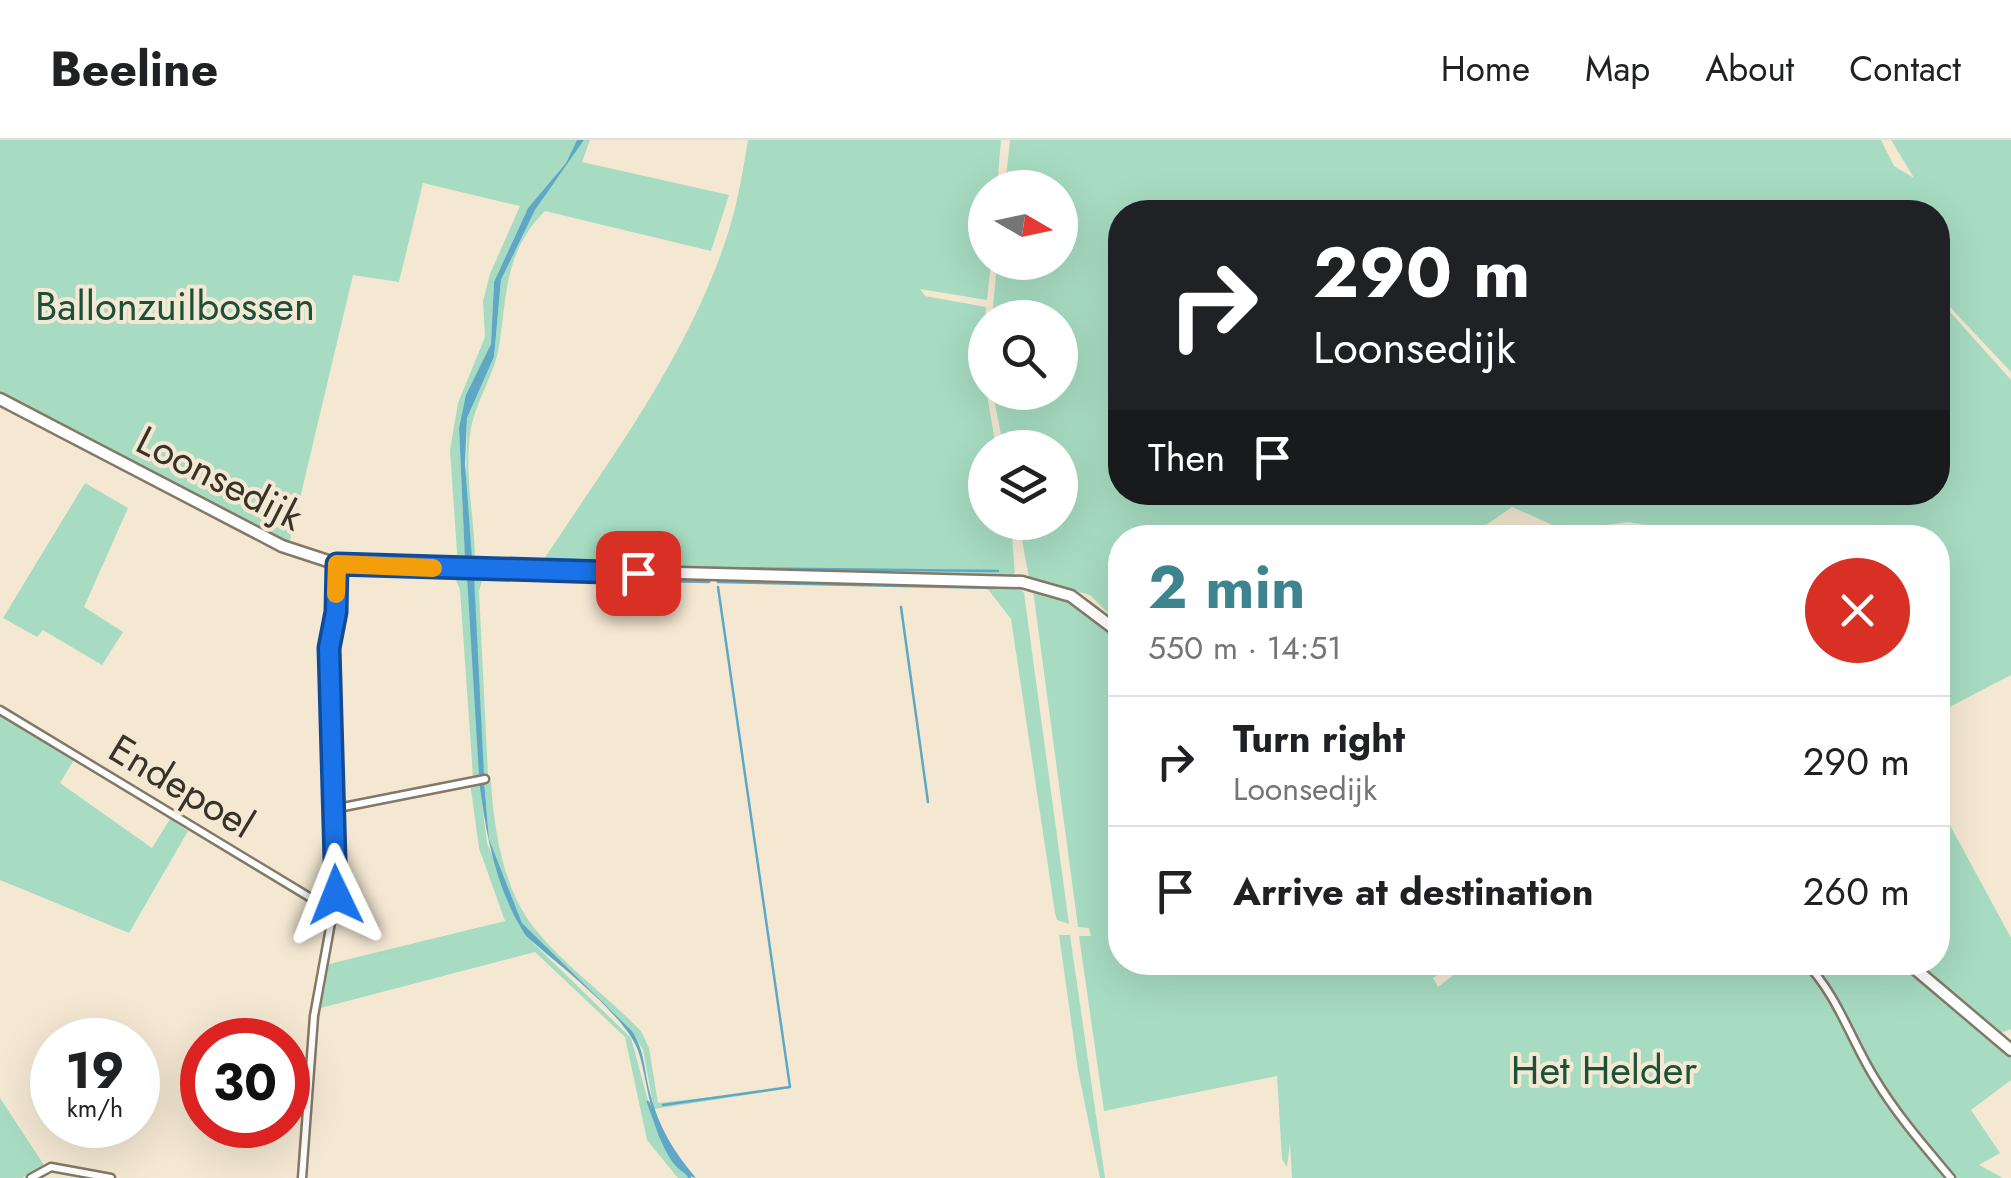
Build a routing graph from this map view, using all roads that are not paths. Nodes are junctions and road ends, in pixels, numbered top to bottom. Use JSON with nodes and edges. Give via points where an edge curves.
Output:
{"nodes":[{"id":1,"x":0,"y":398,"type":"edge"},
{"id":2,"x":337,"y":564,"type":"junction"},
{"id":3,"x":1108,"y":625,"type":"edge"},
{"id":4,"x":0,"y":710,"type":"edge"},
{"id":5,"x":485,"y":778,"type":"dead end"},
{"id":6,"x":334,"y":809,"type":"junction"},
{"id":7,"x":334,"y":912,"type":"junction"},
{"id":8,"x":1816,"y":975,"type":"edge"},
{"id":9,"x":1923,"y":975,"type":"edge"},
{"id":10,"x":2011,"y":1050,"type":"edge"},
{"id":11,"x":31,"y":1178,"type":"edge"},
{"id":12,"x":112,"y":1178,"type":"edge"},
{"id":13,"x":302,"y":1178,"type":"edge"},
{"id":14,"x":1952,"y":1178,"type":"edge"}],
"edges":[{"from":1,"to":2,"type":"street","name":"Loonsedijk","via":[[262,536]]},
{"from":2,"to":3,"type":"street","name":"Loonsedijk","via":[[1026,583],[1071,596]]},
{"from":2,"to":6,"type":"street","via":[[329,648]]},
{"from":4,"to":7,"type":"street","name":"Endepoel"},
{"from":5,"to":6,"type":"street"},
{"from":6,"to":7,"type":"street"},
{"from":7,"to":13,"type":"street","via":[[314,1016]]},
{"from":8,"to":14,"type":"street","via":[[1874,1078]]},
{"from":9,"to":10,"type":"street"},
{"from":11,"to":12,"type":"street","via":[[52,1167]]}]}
